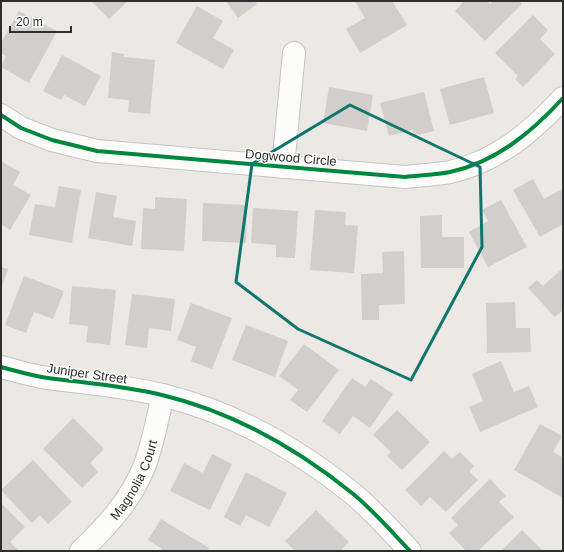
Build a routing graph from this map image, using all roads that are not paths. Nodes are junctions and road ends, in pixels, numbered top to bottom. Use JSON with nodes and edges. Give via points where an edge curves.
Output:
{"nodes":[{"id":1,"x":294,"y":53,"type":"dead end"},
{"id":2,"x":563,"y":98,"type":"edge"},
{"id":3,"x":1,"y":115,"type":"edge"},
{"id":4,"x":284,"y":167,"type":"junction"},
{"id":5,"x":1,"y":367,"type":"edge"},
{"id":6,"x":163,"y":395,"type":"junction"},
{"id":7,"x":81,"y":551,"type":"edge"},
{"id":8,"x":410,"y":551,"type":"edge"}],
"edges":[{"from":1,"to":4,"type":"street"},
{"from":2,"to":4,"type":"street","name":"Dogwood Circle","via":[[523,138],[487,159],[450,172],[405,177]]},
{"from":3,"to":4,"type":"street","name":"Dogwood Circle","via":[[21,128],[52,140],[97,151]]},
{"from":5,"to":6,"type":"street","name":"Juniper Street","via":[[46,378]]},
{"from":6,"to":7,"type":"street","name":"Magnolia Court","via":[[144,467],[126,501],[102,531]]},
{"from":6,"to":8,"type":"street","name":"Juniper Street","via":[[206,408],[281,443],[353,494]]}]}
